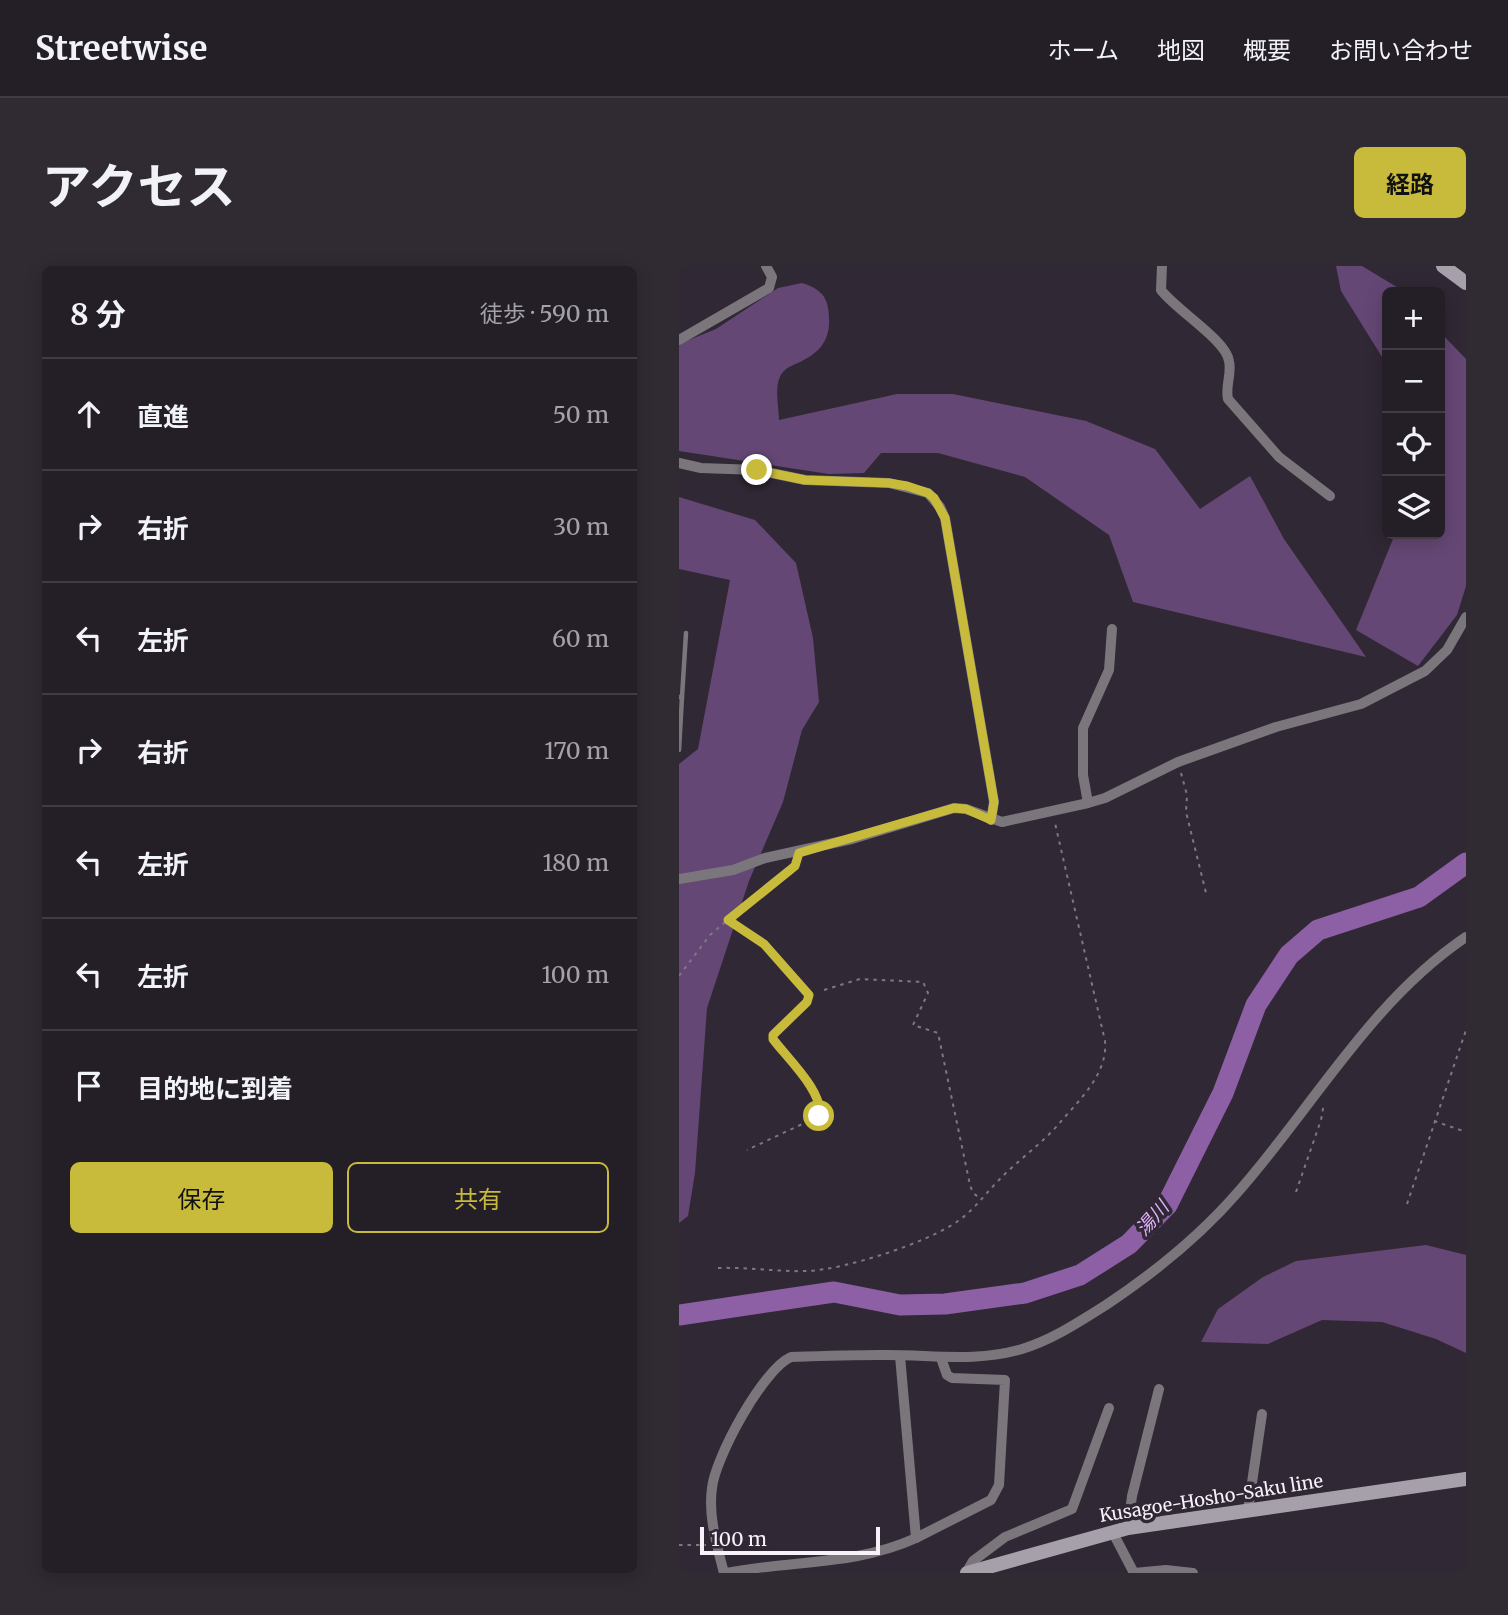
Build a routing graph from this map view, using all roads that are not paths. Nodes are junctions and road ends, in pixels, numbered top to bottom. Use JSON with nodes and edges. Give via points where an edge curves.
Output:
{"nodes":[{"id":1,"x":766,"y":266,"type":"edge"},
{"id":2,"x":1163,"y":266,"type":"edge"},
{"id":3,"x":1443,"y":266,"type":"edge"},
{"id":4,"x":1466,"y":283,"type":"edge"},
{"id":5,"x":679,"y":340,"type":"edge"},
{"id":6,"x":679,"y":463,"type":"edge"},
{"id":7,"x":1329,"y":496,"type":"dead end"},
{"id":8,"x":1466,"y":617,"type":"edge"},
{"id":9,"x":1112,"y":629,"type":"dead end"},
{"id":10,"x":687,"y":633,"type":"dead end"},
{"id":11,"x":680,"y":697,"type":"edge"},
{"id":12,"x":679,"y":750,"type":"edge"},
{"id":13,"x":1088,"y":803,"type":"junction"},
{"id":14,"x":991,"y":820,"type":"junction"},
{"id":15,"x":679,"y":879,"type":"edge"},
{"id":16,"x":1466,"y":937,"type":"edge"},
{"id":17,"x":900,"y":1356,"type":"junction"},
{"id":18,"x":941,"y":1358,"type":"junction"},
{"id":19,"x":1159,"y":1389,"type":"dead end"},
{"id":20,"x":1109,"y":1408,"type":"dead end"},
{"id":21,"x":1262,"y":1414,"type":"dead end"},
{"id":22,"x":1466,"y":1479,"type":"edge"},
{"id":23,"x":1248,"y":1510,"type":"junction"},
{"id":24,"x":1128,"y":1528,"type":"junction"},
{"id":25,"x":1112,"y":1531,"type":"junction"},
{"id":26,"x":916,"y":1538,"type":"junction"},
{"id":27,"x":725,"y":1573,"type":"edge"},
{"id":28,"x":966,"y":1573,"type":"edge"},
{"id":29,"x":1134,"y":1573,"type":"edge"},
{"id":30,"x":1192,"y":1573,"type":"edge"}],
"edges":[{"from":1,"to":5,"type":"street","via":[[772,278],[769,288]]},
{"from":2,"to":7,"type":"street","via":[[1161,290],[1230,360],[1229,399],[1279,457]]},
{"from":3,"to":4,"type":"main road"},
{"from":6,"to":14,"type":"street","via":[[805,480],[889,483],[934,498],[945,518],[973,668],[994,802]]},
{"from":8,"to":13,"type":"street","via":[[1447,650],[1414,678],[1337,713],[1276,727],[1178,762]]},
{"from":9,"to":13,"type":"street","via":[[1109,670],[1083,728]]},
{"from":10,"to":11,"type":"lane"},
{"from":11,"to":12,"type":"lane"},
{"from":13,"to":14,"type":"street","via":[[1002,822]]},
{"from":14,"to":15,"type":"street","via":[[954,808],[799,853]]},
{"from":16,"to":18,"type":"street","via":[[1442,954],[1363,1033],[1237,1193],[1172,1256],[1067,1329],[1023,1349],[965,1359]]},
{"from":17,"to":18,"type":"street"},
{"from":17,"to":26,"type":"street"},
{"from":17,"to":27,"type":"street","via":[[790,1357],[779,1362],[752,1398],[713,1479],[716,1542]]},
{"from":18,"to":26,"type":"street","via":[[952,1378],[1005,1380],[999,1485],[991,1500]]},
{"from":19,"to":24,"type":"street"},
{"from":20,"to":28,"type":"street","via":[[1072,1509],[1005,1536],[973,1561]]},
{"from":21,"to":23,"type":"street"},
{"from":22,"to":23,"type":"main road","name":"Kusagoe-Hosho-Saku line"},
{"from":23,"to":24,"type":"main road","name":"Kusagoe-Hosho-Saku line"},
{"from":24,"to":25,"type":"main road","name":"Kusagoe-Hosho-Saku line"},
{"from":25,"to":28,"type":"main road","name":"Kusagoe-Hosho-Saku line"},
{"from":25,"to":29,"type":"street"},
{"from":26,"to":27,"type":"street","via":[[866,1555]]},
{"from":29,"to":30,"type":"street"}]}
